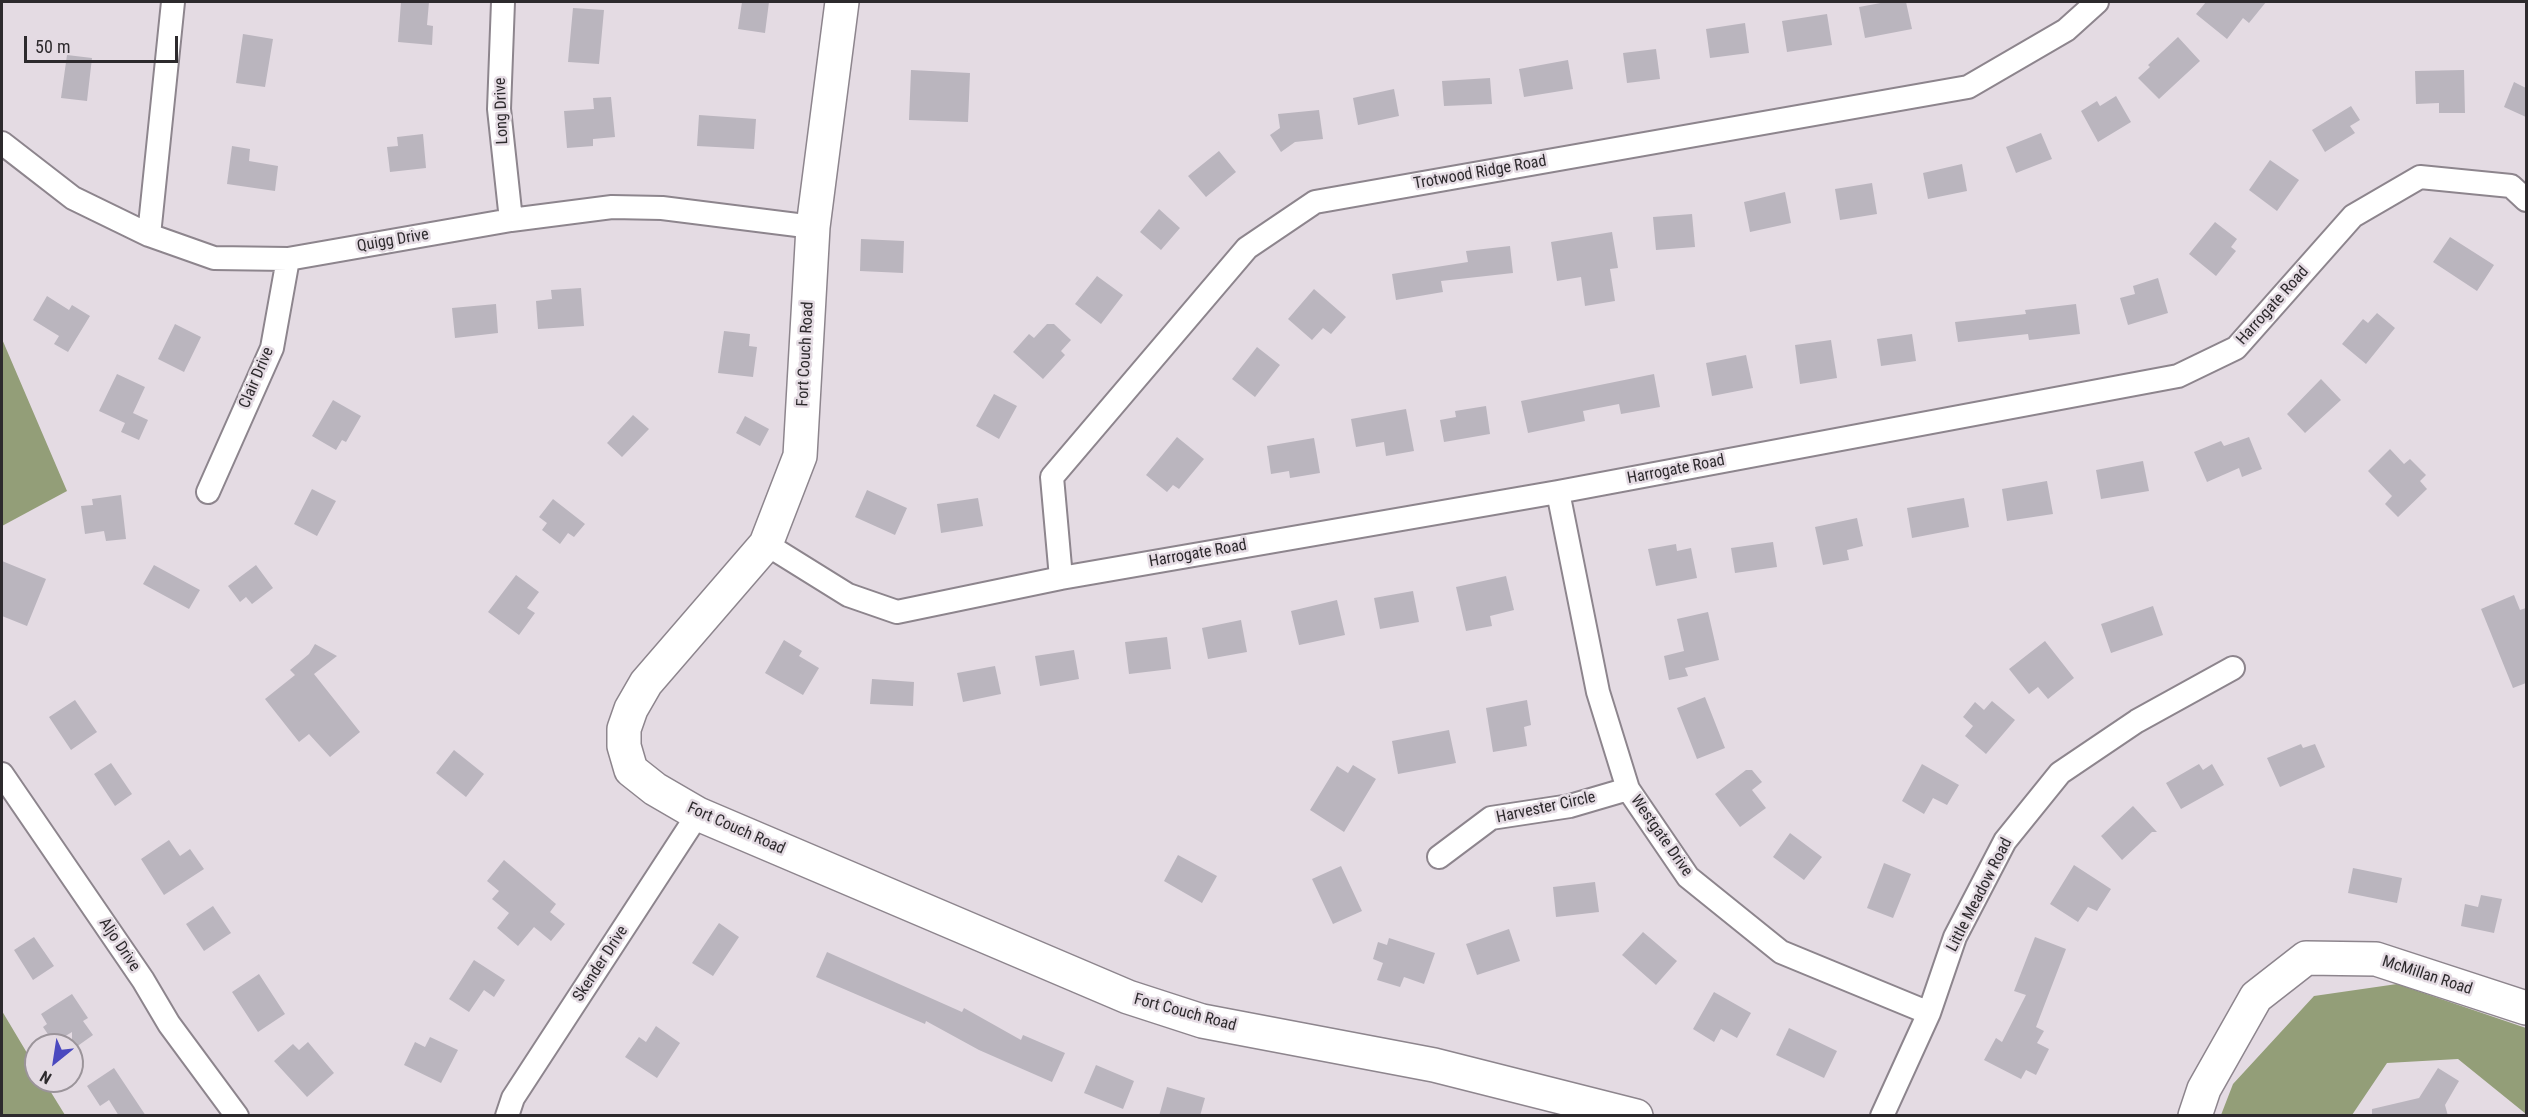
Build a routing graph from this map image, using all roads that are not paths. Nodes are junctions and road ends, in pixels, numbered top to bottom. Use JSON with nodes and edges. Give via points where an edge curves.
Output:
{"nodes":[{"id":1,"x":173,"y":2,"type":"edge"},
{"id":2,"x":503,"y":2,"type":"edge"},
{"id":3,"x":842,"y":2,"type":"edge"},
{"id":4,"x":2097,"y":2,"type":"edge"},
{"id":5,"x":2,"y":143,"type":"edge"},
{"id":6,"x":2526,"y":200,"type":"edge"},
{"id":7,"x":511,"y":220,"type":"junction"},
{"id":8,"x":813,"y":227,"type":"junction"},
{"id":9,"x":149,"y":235,"type":"junction"},
{"id":10,"x":288,"y":259,"type":"junction"},
{"id":11,"x":208,"y":492,"type":"dead end"},
{"id":12,"x":1558,"y":492,"type":"junction"},
{"id":13,"x":766,"y":544,"type":"junction"},
{"id":14,"x":1062,"y":578,"type":"junction"},
{"id":15,"x":2233,"y":668,"type":"dead end"},
{"id":16,"x":2,"y":774,"type":"edge"},
{"id":17,"x":1628,"y":789,"type":"junction"},
{"id":18,"x":698,"y":813,"type":"junction"},
{"id":19,"x":1440,"y":857,"type":"dead end"},
{"id":20,"x":2526,"y":1008,"type":"edge"},
{"id":21,"x":1929,"y":1013,"type":"junction"},
{"id":22,"x":237,"y":1116,"type":"edge"},
{"id":23,"x":507,"y":1116,"type":"edge"},
{"id":24,"x":1636,"y":1116,"type":"edge"},
{"id":25,"x":1882,"y":1116,"type":"edge"},
{"id":26,"x":2195,"y":1116,"type":"edge"}],
"edges":[{"from":1,"to":9,"type":"street"},
{"from":2,"to":7,"type":"street","name":"Long Drive","via":[[499,109]]},
{"from":3,"to":8,"type":"street","name":"Fort Couch Road"},
{"from":4,"to":14,"type":"street","name":"Trotwood Ridge Road","via":[[2066,30],[1968,87],[1315,202],[1247,248],[1052,477]]},
{"from":5,"to":9,"type":"street","name":"Quigg Drive","via":[[73,198]]},
{"from":6,"to":12,"type":"street","name":"Harrogate Road","via":[[2511,186],[2420,177],[2353,216],[2236,348],[2178,376]]},
{"from":7,"to":8,"type":"street","name":"Quigg Drive","via":[[612,207],[662,208]]},
{"from":7,"to":10,"type":"street","name":"Quigg Drive"},
{"from":8,"to":13,"type":"street","name":"Fort Couch Road","via":[[800,456]]},
{"from":9,"to":10,"type":"street","name":"Quigg Drive","via":[[214,258]]},
{"from":10,"to":11,"type":"street","name":"Clair Drive","via":[[272,348]]},
{"from":12,"to":14,"type":"street","name":"Harrogate Road"},
{"from":12,"to":17,"type":"street","name":"Westgate Drive","via":[[1598,692]]},
{"from":13,"to":14,"type":"street","name":"Harrogate Road","via":[[848,595],[897,612]]},
{"from":13,"to":18,"type":"street","name":"Fort Couch Road","via":[[646,683],[624,729],[631,770],[655,789]]},
{"from":15,"to":21,"type":"street","name":"Little Meadow Road","via":[[2137,720],[2060,773],[2005,841],[1954,937]]},
{"from":16,"to":22,"type":"street","name":"Aljo Drive","via":[[169,1024]]},
{"from":17,"to":19,"type":"street","name":"Harvester Circle","via":[[1570,806],[1491,818]]},
{"from":17,"to":21,"type":"street","name":"Westgate Drive","via":[[1688,877],[1781,952]]},
{"from":18,"to":23,"type":"street","name":"Skender Drive","via":[[513,1098]]},
{"from":18,"to":24,"type":"street","name":"Fort Couch Road","via":[[1138,1001],[1202,1021],[1434,1065]]},
{"from":20,"to":26,"type":"street","name":"McMillan Road","via":[[2376,959],[2306,958],[2256,997],[2204,1089]]},
{"from":21,"to":25,"type":"street","name":"Little Meadow Road"}]}
